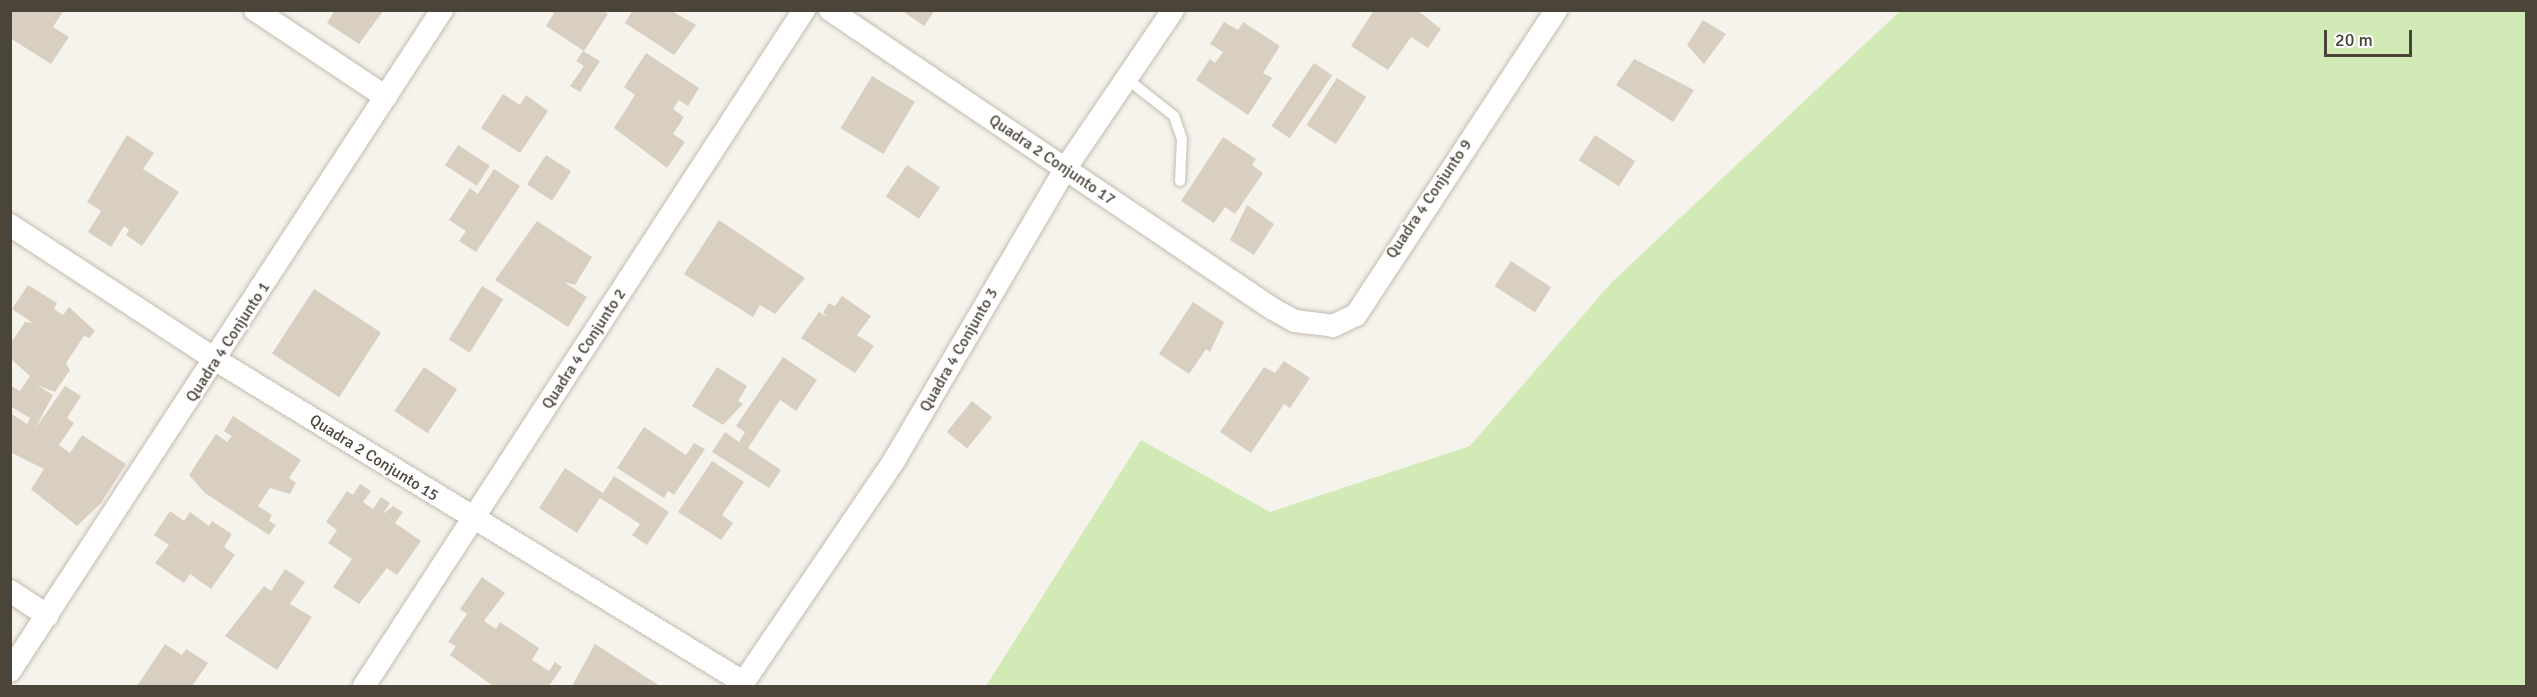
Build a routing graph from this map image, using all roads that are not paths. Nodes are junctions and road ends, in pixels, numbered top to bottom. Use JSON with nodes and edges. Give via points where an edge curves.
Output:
{"nodes":[{"id":1,"x":255,"y":10,"type":"edge"},
{"id":2,"x":442,"y":10,"type":"edge"},
{"id":3,"x":804,"y":10,"type":"edge"},
{"id":4,"x":830,"y":10,"type":"edge"},
{"id":5,"x":1173,"y":10,"type":"edge"},
{"id":6,"x":1556,"y":10,"type":"edge"},
{"id":7,"x":1126,"y":79,"type":"junction"},
{"id":8,"x":386,"y":97,"type":"junction"},
{"id":9,"x":1065,"y":169,"type":"junction"},
{"id":10,"x":1180,"y":182,"type":"dead end"},
{"id":11,"x":10,"y":225,"type":"edge"},
{"id":12,"x":1273,"y":309,"type":"joint"},
{"id":13,"x":216,"y":360,"type":"junction"},
{"id":14,"x":473,"y":519,"type":"junction"},
{"id":15,"x":10,"y":591,"type":"edge"},
{"id":16,"x":48,"y":616,"type":"junction"},
{"id":17,"x":10,"y":671,"type":"edge"},
{"id":18,"x":742,"y":684,"type":"edge"},
{"id":19,"x":364,"y":687,"type":"edge"}],
"edges":[{"from":1,"to":8,"type":"street"},
{"from":2,"to":8,"type":"street","name":"Quadra 4 Conjunto 1"},
{"from":3,"to":14,"type":"street","name":"Quadra 4 Conjunto 2"},
{"from":4,"to":9,"type":"street","name":"Quadra 2 Conjunto 17"},
{"from":5,"to":7,"type":"street","name":"Quadra 4 Conjunto 3"},
{"from":6,"to":12,"type":"street","name":"Quadra 4 Conjunto 9","via":[[1356,315],[1333,326],[1317,325]]},
{"from":7,"to":9,"type":"street","name":"Quadra 4 Conjunto 3"},
{"from":7,"to":10,"type":"lane","via":[[1174,116],[1182,139]]},
{"from":8,"to":13,"type":"street","name":"Quadra 4 Conjunto 1"},
{"from":9,"to":12,"type":"street","name":"Quadra 2 Conjunto 17"},
{"from":9,"to":18,"type":"street","name":"Quadra 4 Conjunto 3","via":[[895,459]]},
{"from":11,"to":13,"type":"street","name":"Quadra 2 Conjunto 15"},
{"from":13,"to":14,"type":"street","name":"Quadra 2 Conjunto 15"},
{"from":13,"to":16,"type":"street","name":"Quadra 4 Conjunto 1"},
{"from":14,"to":18,"type":"street","name":"Quadra 2 Conjunto 15"},
{"from":14,"to":19,"type":"street","name":"Quadra 4 Conjunto 2"},
{"from":15,"to":16,"type":"street"},
{"from":16,"to":17,"type":"street","name":"Quadra 4 Conjunto 1"}]}
